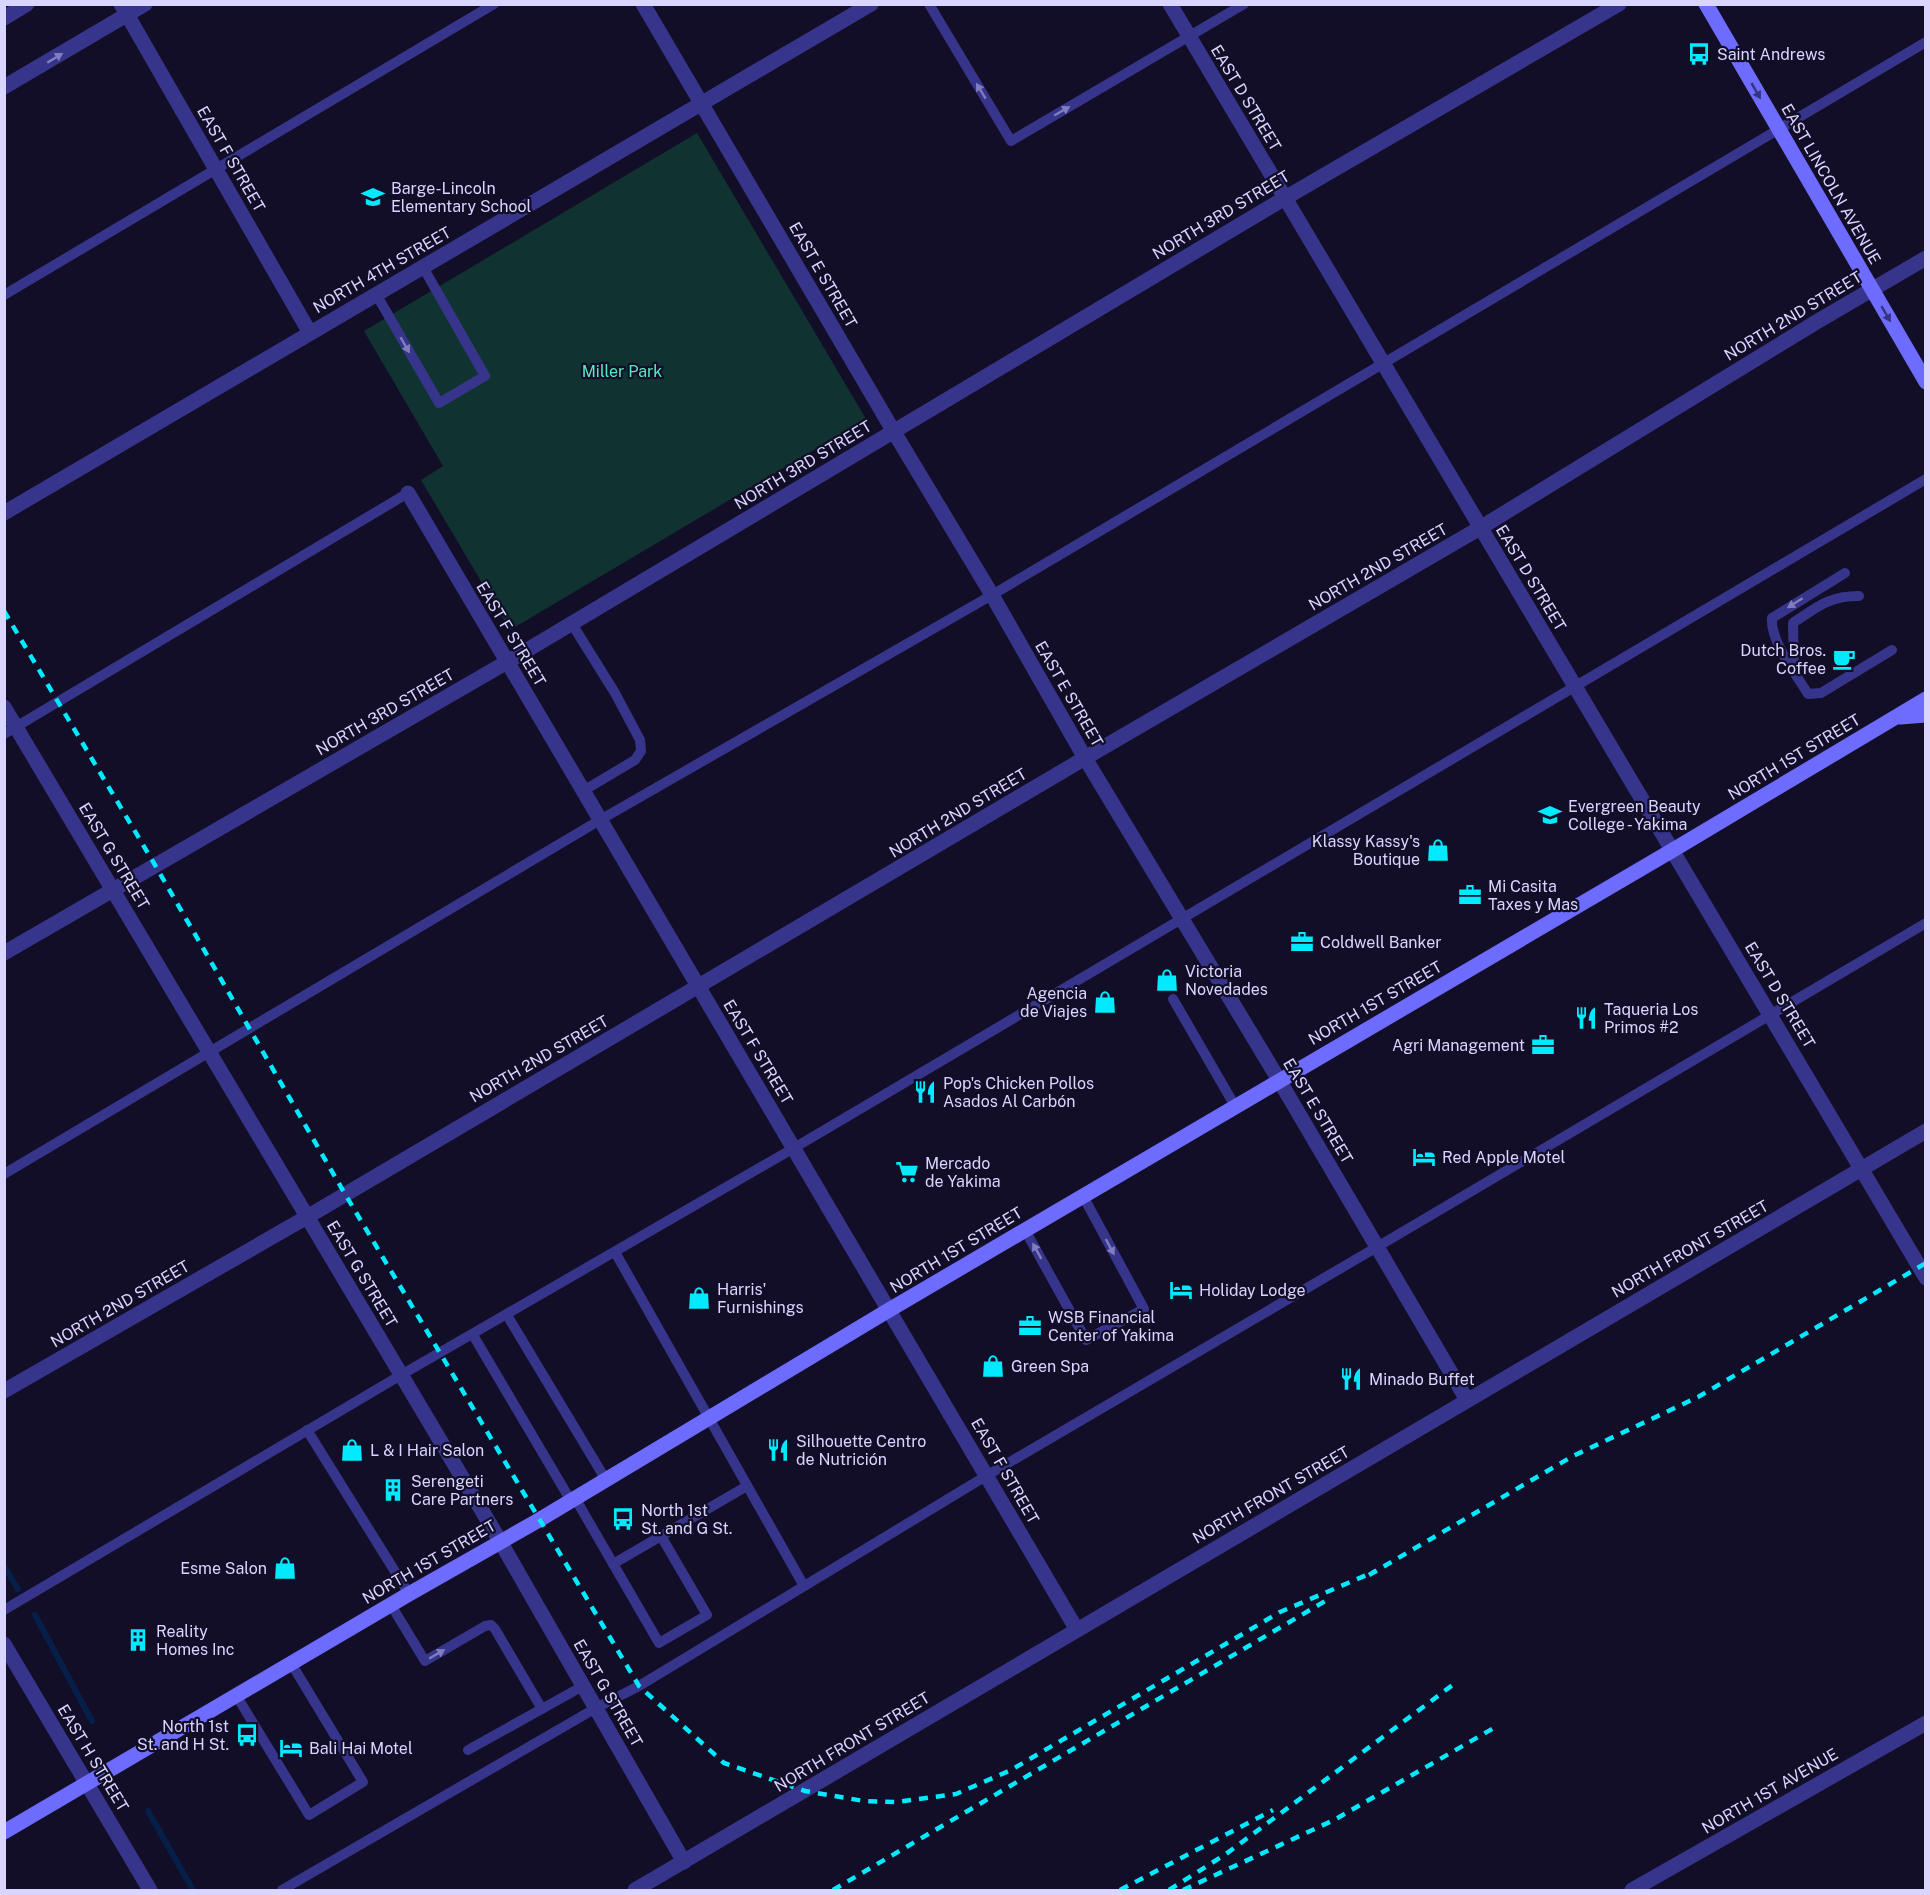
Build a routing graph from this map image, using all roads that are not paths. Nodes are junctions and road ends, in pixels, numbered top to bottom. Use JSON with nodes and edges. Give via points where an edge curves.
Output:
{"nodes":[{"id":1,"x":27,"y":4,"type":"edge"},
{"id":2,"x":145,"y":4,"type":"edge"},
{"id":3,"x":494,"y":4,"type":"edge"},
{"id":4,"x":643,"y":4,"type":"edge"},
{"id":5,"x":871,"y":4,"type":"edge"},
{"id":6,"x":929,"y":4,"type":"edge"},
{"id":7,"x":1170,"y":4,"type":"edge"},
{"id":8,"x":1244,"y":4,"type":"edge"},
{"id":9,"x":1619,"y":4,"type":"edge"},
{"id":10,"x":1706,"y":4,"type":"edge"},
{"id":11,"x":124,"y":10,"type":"edge"},
{"id":12,"x":4,"y":18,"type":"edge"},
{"id":13,"x":1189,"y":37,"type":"junction"},
{"id":14,"x":1926,"y":42,"type":"edge"},
{"id":15,"x":4,"y":87,"type":"edge"},
{"id":16,"x":702,"y":104,"type":"junction"},
{"id":17,"x":1779,"y":130,"type":"junction"},
{"id":18,"x":217,"y":170,"type":"junction"},
{"id":19,"x":1285,"y":198,"type":"junction"},
{"id":20,"x":1926,"y":258,"type":"edge"},
{"id":21,"x":423,"y":267,"type":"junction"},
{"id":22,"x":1871,"y":289,"type":"junction"},
{"id":23,"x":376,"y":294,"type":"junction"},
{"id":24,"x":4,"y":295,"type":"edge"},
{"id":25,"x":310,"y":333,"type":"junction"},
{"id":26,"x":1382,"y":364,"type":"junction"},
{"id":27,"x":1926,"y":382,"type":"edge"},
{"id":28,"x":894,"y":432,"type":"junction"},
{"id":29,"x":1926,"y":479,"type":"edge"},
{"id":30,"x":408,"y":494,"type":"joint"},
{"id":31,"x":4,"y":513,"type":"edge"},
{"id":32,"x":1480,"y":528,"type":"junction"},
{"id":33,"x":1845,"y":573,"type":"dead end"},
{"id":34,"x":992,"y":594,"type":"junction"},
{"id":35,"x":1859,"y":596,"type":"dead end"},
{"id":36,"x":572,"y":624,"type":"junction"},
{"id":37,"x":1892,"y":650,"type":"dead end"},
{"id":38,"x":507,"y":662,"type":"junction"},
{"id":39,"x":1794,"y":671,"type":"junction"},
{"id":40,"x":1575,"y":687,"type":"junction"},
{"id":41,"x":1926,"y":699,"type":"edge"},
{"id":42,"x":4,"y":707,"type":"edge"},
{"id":43,"x":1926,"y":715,"type":"edge"},
{"id":44,"x":1897,"y":717,"type":"junction"},
{"id":45,"x":10,"y":731,"type":"edge"},
{"id":46,"x":1085,"y":759,"type":"junction"},
{"id":47,"x":583,"y":791,"type":"junction"},
{"id":48,"x":600,"y":820,"type":"junction"},
{"id":49,"x":1673,"y":850,"type":"junction"},
{"id":50,"x":114,"y":890,"type":"junction"},
{"id":51,"x":1181,"y":918,"type":"junction"},
{"id":52,"x":1926,"y":923,"type":"edge"},
{"id":53,"x":4,"y":953,"type":"edge"},
{"id":54,"x":698,"y":987,"type":"junction"},
{"id":55,"x":1173,"y":999,"type":"dead end"},
{"id":56,"x":1770,"y":1015,"type":"junction"},
{"id":57,"x":208,"y":1052,"type":"junction"},
{"id":58,"x":1279,"y":1080,"type":"junction"},
{"id":59,"x":1235,"y":1106,"type":"junction"},
{"id":60,"x":1926,"y":1131,"type":"edge"},
{"id":61,"x":794,"y":1148,"type":"junction"},
{"id":62,"x":1862,"y":1169,"type":"junction"},
{"id":63,"x":4,"y":1174,"type":"edge"},
{"id":64,"x":1083,"y":1196,"type":"junction"},
{"id":65,"x":307,"y":1217,"type":"junction"},
{"id":66,"x":1025,"y":1230,"type":"junction"},
{"id":67,"x":1377,"y":1248,"type":"junction"},
{"id":68,"x":615,"y":1252,"type":"junction"},
{"id":69,"x":1926,"y":1278,"type":"edge"},
{"id":70,"x":889,"y":1310,"type":"junction"},
{"id":71,"x":507,"y":1315,"type":"junction"},
{"id":72,"x":473,"y":1335,"type":"junction"},
{"id":73,"x":401,"y":1374,"type":"junction"},
{"id":74,"x":4,"y":1391,"type":"edge"},
{"id":75,"x":1467,"y":1400,"type":"junction"},
{"id":76,"x":708,"y":1418,"type":"junction"},
{"id":77,"x":307,"y":1430,"type":"junction"},
{"id":78,"x":986,"y":1476,"type":"junction"},
{"id":79,"x":606,"y":1480,"type":"junction"},
{"id":80,"x":747,"y":1486,"type":"junction"},
{"id":81,"x":573,"y":1499,"type":"junction"},
{"id":82,"x":661,"y":1536,"type":"junction"},
{"id":83,"x":500,"y":1541,"type":"junction"},
{"id":84,"x":613,"y":1564,"type":"junction"},
{"id":85,"x":804,"y":1586,"type":"junction"},
{"id":86,"x":409,"y":1594,"type":"junction"},
{"id":87,"x":391,"y":1605,"type":"junction"},
{"id":88,"x":4,"y":1610,"type":"edge"},
{"id":89,"x":1077,"y":1630,"type":"junction"},
{"id":90,"x":4,"y":1644,"type":"edge"},
{"id":91,"x":291,"y":1663,"type":"junction"},
{"id":92,"x":584,"y":1686,"type":"junction"},
{"id":93,"x":236,"y":1695,"type":"junction"},
{"id":94,"x":596,"y":1708,"type":"junction"},
{"id":95,"x":542,"y":1709,"type":"junction"},
{"id":96,"x":1926,"y":1723,"type":"edge"},
{"id":97,"x":468,"y":1750,"type":"dead end"},
{"id":98,"x":86,"y":1783,"type":"junction"},
{"id":99,"x":4,"y":1832,"type":"edge"},
{"id":100,"x":684,"y":1862,"type":"junction"},
{"id":101,"x":150,"y":1890,"type":"edge"},
{"id":102,"x":282,"y":1890,"type":"edge"},
{"id":103,"x":635,"y":1890,"type":"edge"},
{"id":104,"x":1632,"y":1890,"type":"edge"}],
"edges":[{"from":1,"to":12,"type":"street"},
{"from":2,"to":11,"type":"street"},
{"from":3,"to":18,"type":"lane"},
{"from":4,"to":16,"type":"street","name":"EAST E STREET"},
{"from":5,"to":16,"type":"street","name":"NORTH 4TH STREET"},
{"from":6,"to":13,"type":"lane","via":[[1011,141]]},
{"from":7,"to":13,"type":"street","name":"EAST D STREET"},
{"from":8,"to":13,"type":"lane"},
{"from":9,"to":19,"type":"street","name":"NORTH 3RD STREET"},
{"from":10,"to":17,"type":"main road","name":"EAST LINCOLN AVENUE","one_way":true},
{"from":15,"to":11,"type":"street","one_way":true},
{"from":11,"to":18,"type":"street","name":"EAST F STREET"},
{"from":13,"to":19,"type":"street","name":"EAST D STREET"},
{"from":14,"to":17,"type":"lane"},
{"from":16,"to":21,"type":"street","name":"NORTH 4TH STREET"},
{"from":16,"to":28,"type":"street","name":"EAST E STREET"},
{"from":17,"to":22,"type":"main road","name":"EAST LINCOLN AVENUE"},
{"from":17,"to":26,"type":"lane"},
{"from":18,"to":24,"type":"lane"},
{"from":18,"to":25,"type":"street","name":"EAST F STREET"},
{"from":19,"to":26,"type":"street","name":"EAST D STREET"},
{"from":19,"to":28,"type":"street","name":"NORTH 3RD STREET"},
{"from":20,"to":22,"type":"street","name":"NORTH 2ND STREET"},
{"from":21,"to":23,"type":"street","name":"NORTH 4TH STREET"},
{"from":23,"to":21,"type":"lane","one_way":true,"via":[[439,403],[485,376]]},
{"from":22,"to":27,"type":"main road","name":"EAST LINCOLN AVENUE","one_way":true},
{"from":22,"to":32,"type":"street","name":"NORTH 2ND STREET"},
{"from":23,"to":25,"type":"street","name":"NORTH 4TH STREET"},
{"from":25,"to":31,"type":"street","name":"NORTH 4TH STREET"},
{"from":26,"to":32,"type":"street","name":"EAST D STREET"},
{"from":26,"to":34,"type":"lane"},
{"from":28,"to":34,"type":"street","name":"EAST E STREET"},
{"from":28,"to":36,"type":"street","name":"NORTH 3RD STREET"},
{"from":29,"to":40,"type":"lane"},
{"from":30,"to":38,"type":"street","name":"EAST F STREET"},
{"from":30,"to":45,"type":"lane"},
{"from":32,"to":40,"type":"street","name":"EAST D STREET"},
{"from":32,"to":46,"type":"street","name":"NORTH 2ND STREET"},
{"from":33,"to":39,"type":"lane","one_way":true,"via":[[1773,618],[1774,636]]},
{"from":34,"to":46,"type":"street","name":"EAST E STREET"},
{"from":34,"to":48,"type":"lane"},
{"from":35,"to":39,"type":"lane","via":[[1826,601],[1793,623]]},
{"from":36,"to":38,"type":"street","name":"NORTH 3RD STREET"},
{"from":36,"to":47,"type":"lane","via":[[615,693],[640,740],[641,751],[635,760]]},
{"from":37,"to":39,"type":"lane","via":[[1821,693],[1808,694]]},
{"from":38,"to":47,"type":"street","name":"EAST F STREET"},
{"from":38,"to":50,"type":"street","name":"NORTH 3RD STREET"},
{"from":40,"to":49,"type":"street","name":"EAST D STREET"},
{"from":40,"to":51,"type":"lane"},
{"from":41,"to":44,"type":"main road","name":"NORTH 1ST STREET"},
{"from":42,"to":45,"type":"street","name":"EAST G STREET"},
{"from":43,"to":44,"type":"main road"},
{"from":44,"to":49,"type":"main road","name":"NORTH 1ST STREET"},
{"from":45,"to":50,"type":"street","name":"EAST G STREET"},
{"from":46,"to":51,"type":"street","name":"EAST E STREET"},
{"from":46,"to":54,"type":"street","name":"NORTH 2ND STREET"},
{"from":47,"to":48,"type":"street","name":"EAST F STREET"},
{"from":48,"to":54,"type":"street","name":"EAST F STREET"},
{"from":48,"to":57,"type":"lane"},
{"from":49,"to":56,"type":"street","name":"EAST D STREET"},
{"from":49,"to":58,"type":"main road","name":"NORTH 1ST STREET"},
{"from":50,"to":53,"type":"street","name":"NORTH 3RD STREET"},
{"from":50,"to":57,"type":"street","name":"EAST G STREET"},
{"from":51,"to":58,"type":"street","name":"EAST E STREET"},
{"from":51,"to":61,"type":"lane"},
{"from":52,"to":56,"type":"lane"},
{"from":54,"to":61,"type":"street","name":"EAST F STREET"},
{"from":54,"to":65,"type":"street","name":"NORTH 2ND STREET"},
{"from":55,"to":59,"type":"lane"},
{"from":56,"to":62,"type":"street","name":"EAST D STREET"},
{"from":56,"to":67,"type":"lane"},
{"from":57,"to":63,"type":"lane"},
{"from":57,"to":65,"type":"street","name":"EAST G STREET"},
{"from":58,"to":59,"type":"main road","name":"NORTH 1ST STREET"},
{"from":58,"to":67,"type":"street","name":"EAST E STREET"},
{"from":59,"to":64,"type":"main road","name":"NORTH 1ST STREET"},
{"from":60,"to":62,"type":"street","name":"NORTH FRONT STREET"},
{"from":61,"to":68,"type":"lane"},
{"from":61,"to":70,"type":"street","name":"EAST F STREET"},
{"from":62,"to":69,"type":"street","name":"EAST D STREET"},
{"from":62,"to":75,"type":"street","name":"NORTH FRONT STREET"},
{"from":64,"to":66,"type":"main road","name":"NORTH 1ST STREET"},
{"from":64,"to":66,"type":"lane","one_way":true,"via":[[1144,1309],[1086,1340]]},
{"from":65,"to":73,"type":"street","name":"EAST G STREET"},
{"from":65,"to":74,"type":"street","name":"NORTH 2ND STREET"},
{"from":66,"to":70,"type":"main road","name":"NORTH 1ST STREET"},
{"from":67,"to":75,"type":"street","name":"EAST E STREET"},
{"from":67,"to":78,"type":"lane"},
{"from":68,"to":71,"type":"lane"},
{"from":68,"to":76,"type":"lane"},
{"from":70,"to":76,"type":"main road","name":"NORTH 1ST STREET"},
{"from":70,"to":78,"type":"street","name":"EAST F STREET"},
{"from":71,"to":72,"type":"lane"},
{"from":71,"to":79,"type":"lane"},
{"from":72,"to":73,"type":"lane"},
{"from":72,"to":81,"type":"lane"},
{"from":73,"to":77,"type":"lane"},
{"from":73,"to":83,"type":"street","name":"EAST G STREET"},
{"from":75,"to":89,"type":"street","name":"NORTH FRONT STREET"},
{"from":76,"to":79,"type":"main road","name":"NORTH 1ST STREET"},
{"from":76,"to":80,"type":"lane"},
{"from":77,"to":86,"type":"lane"},
{"from":77,"to":88,"type":"lane"},
{"from":78,"to":85,"type":"lane"},
{"from":78,"to":89,"type":"street","name":"EAST F STREET"},
{"from":79,"to":81,"type":"main road","name":"NORTH 1ST STREET"},
{"from":80,"to":82,"type":"lane"},
{"from":80,"to":85,"type":"lane"},
{"from":81,"to":83,"type":"main road","name":"NORTH 1ST STREET"},
{"from":81,"to":84,"type":"lane"},
{"from":82,"to":84,"type":"lane"},
{"from":82,"to":84,"type":"lane","via":[[707,1616],[659,1643]]},
{"from":83,"to":86,"type":"main road","name":"NORTH 1ST STREET"},
{"from":83,"to":92,"type":"street","name":"EAST G STREET"},
{"from":85,"to":94,"type":"lane"},
{"from":86,"to":87,"type":"main road","name":"NORTH 1ST STREET"},
{"from":87,"to":91,"type":"main road","name":"NORTH 1ST STREET"},
{"from":87,"to":95,"type":"lane","one_way":true,"via":[[425,1661],[491,1625]]},
{"from":89,"to":100,"type":"street","name":"NORTH FRONT STREET"},
{"from":90,"to":98,"type":"street","name":"EAST H STREET"},
{"from":91,"to":93,"type":"main road","name":"NORTH 1ST STREET"},
{"from":91,"to":93,"type":"lane","via":[[363,1782],[309,1815]]},
{"from":92,"to":94,"type":"street","name":"EAST G STREET"},
{"from":92,"to":95,"type":"lane"},
{"from":93,"to":98,"type":"main road","name":"NORTH 1ST STREET"},
{"from":94,"to":100,"type":"street","name":"EAST G STREET"},
{"from":94,"to":102,"type":"lane"},
{"from":95,"to":97,"type":"lane"},
{"from":96,"to":104,"type":"street","name":"NORTH 1ST AVENUE"},
{"from":98,"to":99,"type":"main road","name":"NORTH 1ST STREET"},
{"from":98,"to":101,"type":"street","name":"EAST H STREET"},
{"from":100,"to":103,"type":"street","name":"NORTH FRONT STREET"}]}
